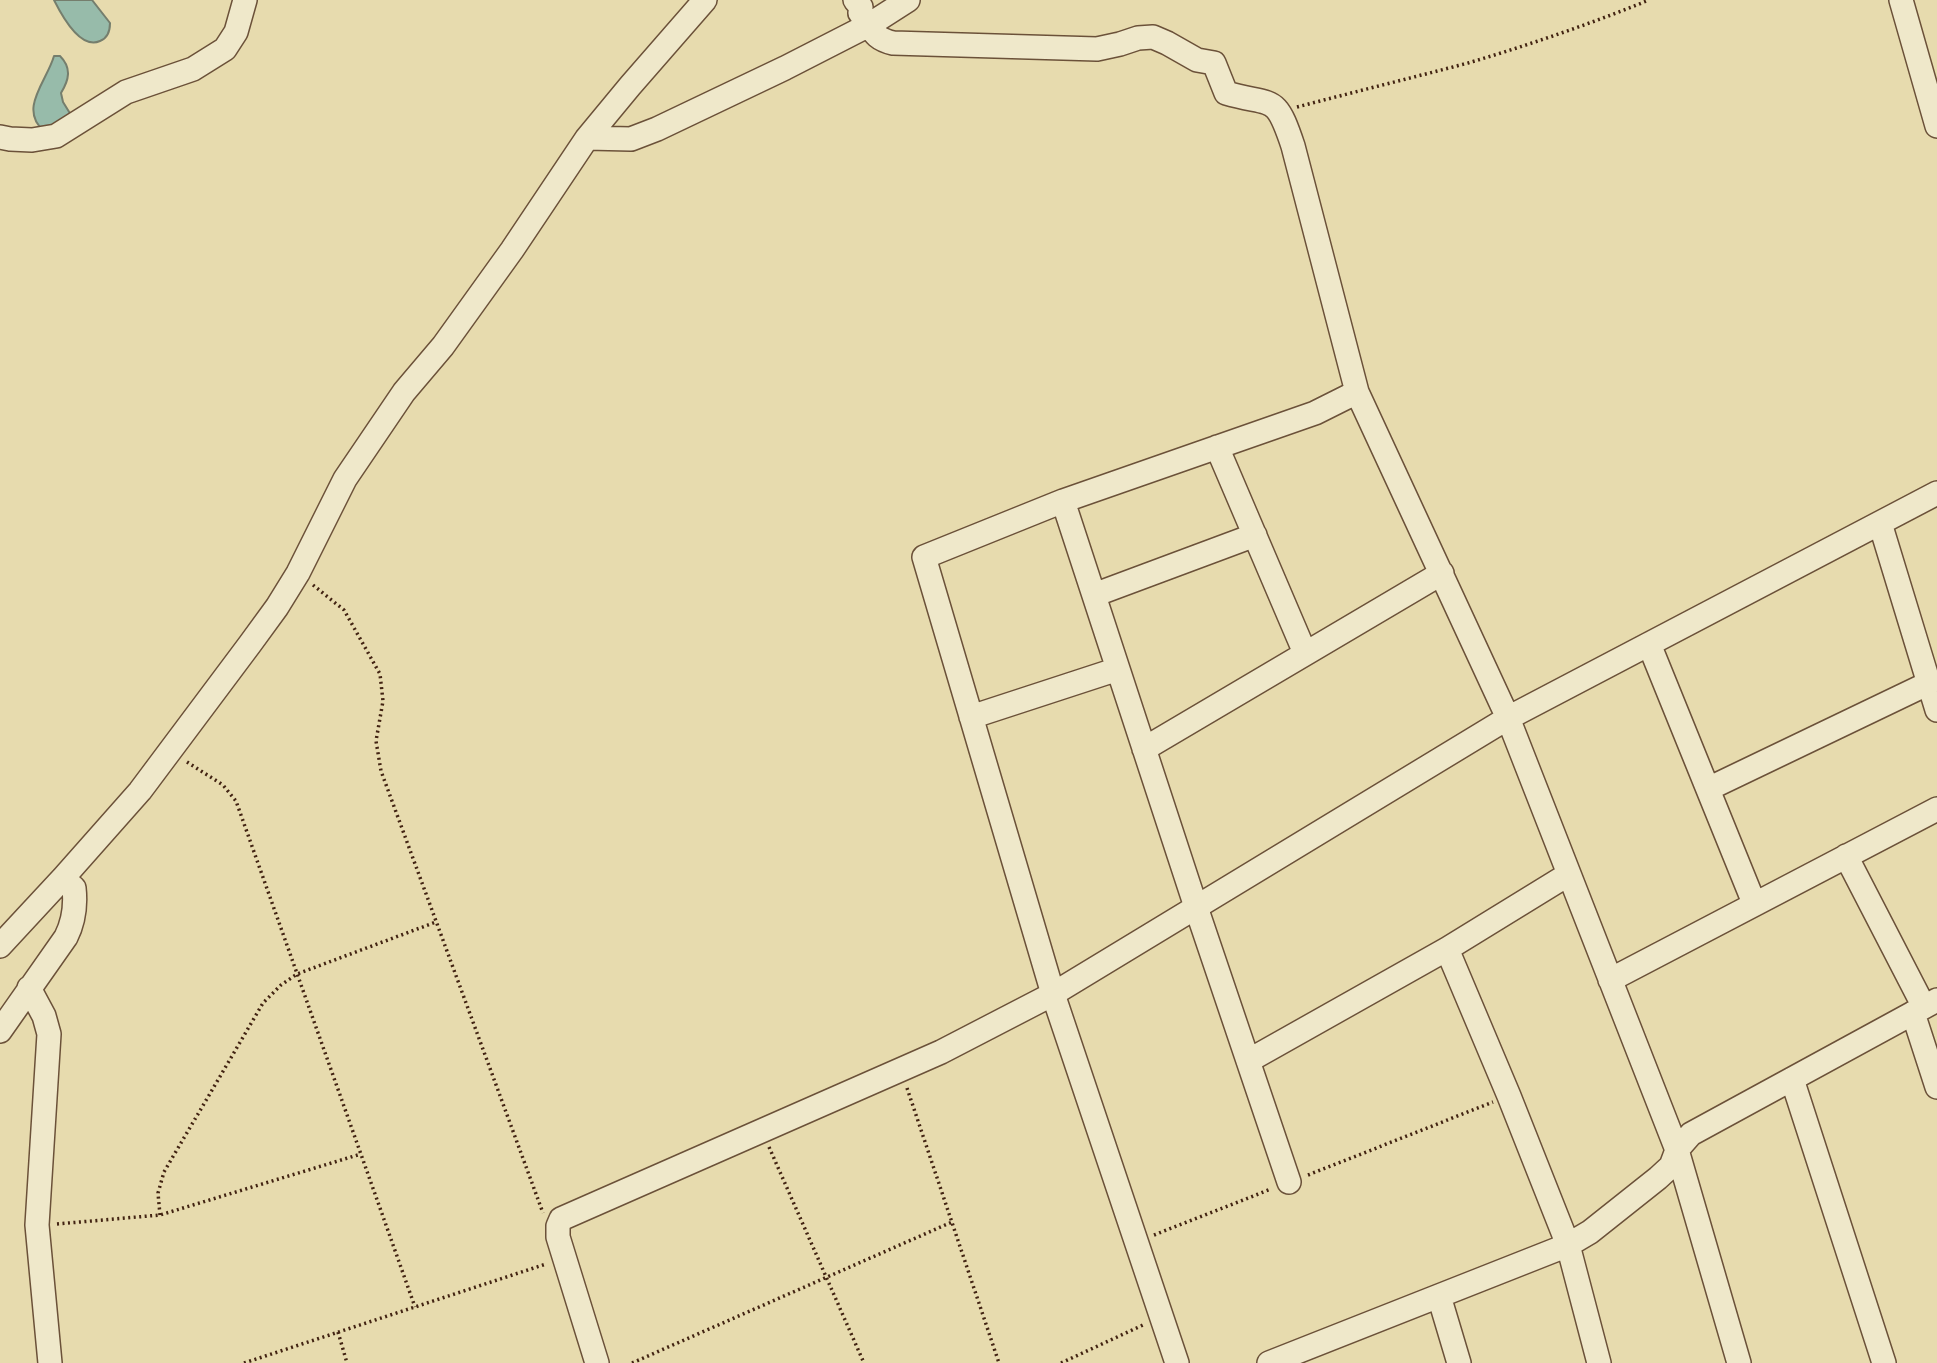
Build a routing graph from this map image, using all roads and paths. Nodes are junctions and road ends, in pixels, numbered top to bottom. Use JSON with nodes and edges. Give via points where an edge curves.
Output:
{"nodes":[{"id":1,"x":244,"y":0,"type":"edge"},
{"id":2,"x":705,"y":0,"type":"edge"},
{"id":3,"x":855,"y":0,"type":"edge"},
{"id":4,"x":908,"y":0,"type":"edge"},
{"id":5,"x":1649,"y":0,"type":"edge"},
{"id":6,"x":1901,"y":0,"type":"edge"},
{"id":7,"x":869,"y":25,"type":"junction"},
{"id":8,"x":1931,"y":84,"type":"edge"},
{"id":9,"x":1280,"y":111,"type":"junction"},
{"id":10,"x":1937,"y":126,"type":"edge"},
{"id":11,"x":0,"y":137,"type":"edge"},
{"id":12,"x":587,"y":138,"type":"junction"},
{"id":13,"x":1357,"y":392,"type":"junction"},
{"id":14,"x":1217,"y":447,"type":"junction"},
{"id":15,"x":1937,"y":493,"type":"edge"},
{"id":16,"x":1063,"y":501,"type":"junction"},
{"id":17,"x":1880,"y":523,"type":"junction"},
{"id":18,"x":1255,"y":535,"type":"junction"},
{"id":19,"x":298,"y":573,"type":"junction"},
{"id":20,"x":1442,"y":573,"type":"junction"},
{"id":21,"x":1094,"y":595,"type":"junction"},
{"id":22,"x":1649,"y":644,"type":"junction"},
{"id":23,"x":1306,"y":653,"type":"junction"},
{"id":24,"x":1118,"y":669,"type":"junction"},
{"id":25,"x":1929,"y":683,"type":"junction"},
{"id":26,"x":1937,"y":710,"type":"edge"},
{"id":27,"x":971,"y":717,"type":"junction"},
{"id":28,"x":1508,"y":718,"type":"junction"},
{"id":29,"x":1144,"y":749,"type":"junction"},
{"id":30,"x":170,"y":751,"type":"junction"},
{"id":31,"x":1708,"y":789,"type":"junction"},
{"id":32,"x":1937,"y":809,"type":"edge"},
{"id":33,"x":1846,"y":856,"type":"junction"},
{"id":34,"x":1569,"y":874,"type":"junction"},
{"id":35,"x":64,"y":878,"type":"junction"},
{"id":36,"x":1754,"y":904,"type":"junction"},
{"id":37,"x":1196,"y":907,"type":"junction"},
{"id":38,"x":436,"y":922,"type":"junction"},
{"id":39,"x":0,"y":946,"type":"edge"},
{"id":40,"x":1447,"y":949,"type":"junction"},
{"id":41,"x":297,"y":974,"type":"junction"},
{"id":42,"x":1610,"y":980,"type":"junction"},
{"id":43,"x":29,"y":988,"type":"junction"},
{"id":44,"x":1053,"y":994,"type":"junction"},
{"id":45,"x":1925,"y":1007,"type":"edge"},
{"id":46,"x":0,"y":1031,"type":"edge"},
{"id":47,"x":1248,"y":1061,"type":"junction"},
{"id":48,"x":900,"y":1069,"type":"junction"},
{"id":49,"x":1792,"y":1079,"type":"junction"},
{"id":50,"x":1937,"y":1087,"type":"edge"},
{"id":51,"x":1508,"y":1096,"type":"junction"},
{"id":52,"x":762,"y":1130,"type":"junction"},
{"id":53,"x":1677,"y":1150,"type":"junction"},
{"id":54,"x":361,"y":1154,"type":"junction"},
{"id":55,"x":1289,"y":1182,"type":"junction"},
{"id":56,"x":160,"y":1215,"type":"junction"},
{"id":57,"x":952,"y":1222,"type":"junction"},
{"id":58,"x":558,"y":1224,"type":"junction"},
{"id":59,"x":37,"y":1226,"type":"junction"},
{"id":60,"x":1136,"y":1242,"type":"junction"},
{"id":61,"x":1568,"y":1245,"type":"junction"},
{"id":62,"x":565,"y":1258,"type":"junction"},
{"id":63,"x":827,"y":1278,"type":"junction"},
{"id":64,"x":1439,"y":1296,"type":"junction"},
{"id":65,"x":415,"y":1307,"type":"junction"},
{"id":66,"x":1161,"y":1317,"type":"junction"},
{"id":67,"x":338,"y":1332,"type":"junction"},
{"id":68,"x":50,"y":1363,"type":"edge"},
{"id":69,"x":244,"y":1363,"type":"edge"},
{"id":70,"x":347,"y":1363,"type":"edge"},
{"id":71,"x":597,"y":1363,"type":"edge"},
{"id":72,"x":632,"y":1363,"type":"edge"},
{"id":73,"x":864,"y":1363,"type":"edge"},
{"id":74,"x":999,"y":1363,"type":"edge"},
{"id":75,"x":1061,"y":1363,"type":"edge"},
{"id":76,"x":1177,"y":1363,"type":"edge"},
{"id":77,"x":1269,"y":1363,"type":"edge"},
{"id":78,"x":1459,"y":1363,"type":"edge"},
{"id":79,"x":1599,"y":1363,"type":"edge"},
{"id":80,"x":1739,"y":1363,"type":"edge"},
{"id":81,"x":1884,"y":1363,"type":"edge"}],
"edges":[{"from":1,"to":11,"type":"street","via":[[236,32],[225,49],[192,69],[126,92],[56,136],[32,140]]},
{"from":2,"to":12,"type":"street"},
{"from":3,"to":7,"type":"street"},
{"from":4,"to":7,"type":"street"},
{"from":5,"to":9,"type":"path","via":[[1520,47]]},
{"from":6,"to":8,"type":"street"},
{"from":7,"to":9,"type":"street","via":[[882,41],[893,43],[1097,49],[1153,37],[1198,60],[1214,63],[1226,93],[1260,99]]},
{"from":7,"to":12,"type":"street","via":[[657,129],[631,139]]},
{"from":8,"to":10,"type":"street"},
{"from":9,"to":13,"type":"street"},
{"from":12,"to":19,"type":"street","via":[[512,250],[351,469]]},
{"from":13,"to":14,"type":"street","via":[[1315,413]]},
{"from":13,"to":20,"type":"street"},
{"from":14,"to":16,"type":"street"},
{"from":14,"to":18,"type":"street"},
{"from":15,"to":17,"type":"street"},
{"from":16,"to":21,"type":"street"},
{"from":16,"to":27,"type":"street","via":[[925,557]]},
{"from":17,"to":22,"type":"street"},
{"from":17,"to":25,"type":"street"},
{"from":18,"to":21,"type":"street"},
{"from":18,"to":23,"type":"street"},
{"from":19,"to":30,"type":"street"},
{"from":19,"to":38,"type":"path","via":[[344,610],[380,674],[383,701],[377,733],[381,771]]},
{"from":20,"to":23,"type":"street"},
{"from":20,"to":28,"type":"street"},
{"from":21,"to":24,"type":"street"},
{"from":22,"to":28,"type":"street"},
{"from":22,"to":31,"type":"street"},
{"from":23,"to":29,"type":"street"},
{"from":24,"to":27,"type":"street"},
{"from":24,"to":29,"type":"street"},
{"from":25,"to":26,"type":"street"},
{"from":25,"to":31,"type":"street"},
{"from":27,"to":44,"type":"street"},
{"from":28,"to":34,"type":"street"},
{"from":28,"to":37,"type":"street"},
{"from":29,"to":37,"type":"street"},
{"from":30,"to":35,"type":"street"},
{"from":30,"to":41,"type":"path","via":[[223,785],[236,801]]},
{"from":31,"to":36,"type":"street"},
{"from":32,"to":33,"type":"street"},
{"from":33,"to":36,"type":"street"},
{"from":33,"to":45,"type":"street"},
{"from":34,"to":40,"type":"street"},
{"from":34,"to":42,"type":"street"},
{"from":35,"to":39,"type":"street"},
{"from":35,"to":43,"type":"street","via":[[74,888],[71,928]]},
{"from":36,"to":42,"type":"street"},
{"from":37,"to":44,"type":"street"},
{"from":37,"to":47,"type":"street"},
{"from":38,"to":41,"type":"path"},
{"from":38,"to":58,"type":"path","via":[[539,1206]]},
{"from":40,"to":47,"type":"street"},
{"from":40,"to":51,"type":"street"},
{"from":41,"to":54,"type":"path"},
{"from":41,"to":56,"type":"path","via":[[263,1003],[164,1172],[158,1193]]},
{"from":42,"to":53,"type":"street"},
{"from":43,"to":46,"type":"street"},
{"from":43,"to":59,"type":"street","via":[[49,1034]]},
{"from":44,"to":48,"type":"street"},
{"from":44,"to":60,"type":"street"},
{"from":45,"to":49,"type":"street"},
{"from":45,"to":50,"type":"street"},
{"from":47,"to":55,"type":"street"},
{"from":48,"to":52,"type":"street"},
{"from":48,"to":57,"type":"path"},
{"from":49,"to":53,"type":"street","via":[[1691,1134]]},
{"from":49,"to":81,"type":"street"},
{"from":51,"to":55,"type":"path"},
{"from":51,"to":61,"type":"street"},
{"from":52,"to":58,"type":"street"},
{"from":52,"to":63,"type":"path"},
{"from":53,"to":61,"type":"street","via":[[1671,1166],[1658,1178]]},
{"from":53,"to":80,"type":"street"},
{"from":54,"to":56,"type":"path"},
{"from":54,"to":65,"type":"path"},
{"from":55,"to":60,"type":"path"},
{"from":56,"to":59,"type":"path"},
{"from":57,"to":63,"type":"path"},
{"from":57,"to":74,"type":"path"},
{"from":58,"to":62,"type":"street"},
{"from":59,"to":68,"type":"street"},
{"from":60,"to":66,"type":"street"},
{"from":61,"to":64,"type":"street"},
{"from":61,"to":79,"type":"street"},
{"from":62,"to":65,"type":"path"},
{"from":62,"to":71,"type":"street"},
{"from":63,"to":72,"type":"path"},
{"from":63,"to":73,"type":"path"},
{"from":64,"to":77,"type":"street"},
{"from":64,"to":78,"type":"street"},
{"from":65,"to":67,"type":"path"},
{"from":66,"to":75,"type":"path"},
{"from":66,"to":76,"type":"street"},
{"from":67,"to":69,"type":"path"},
{"from":67,"to":70,"type":"path"}]}
